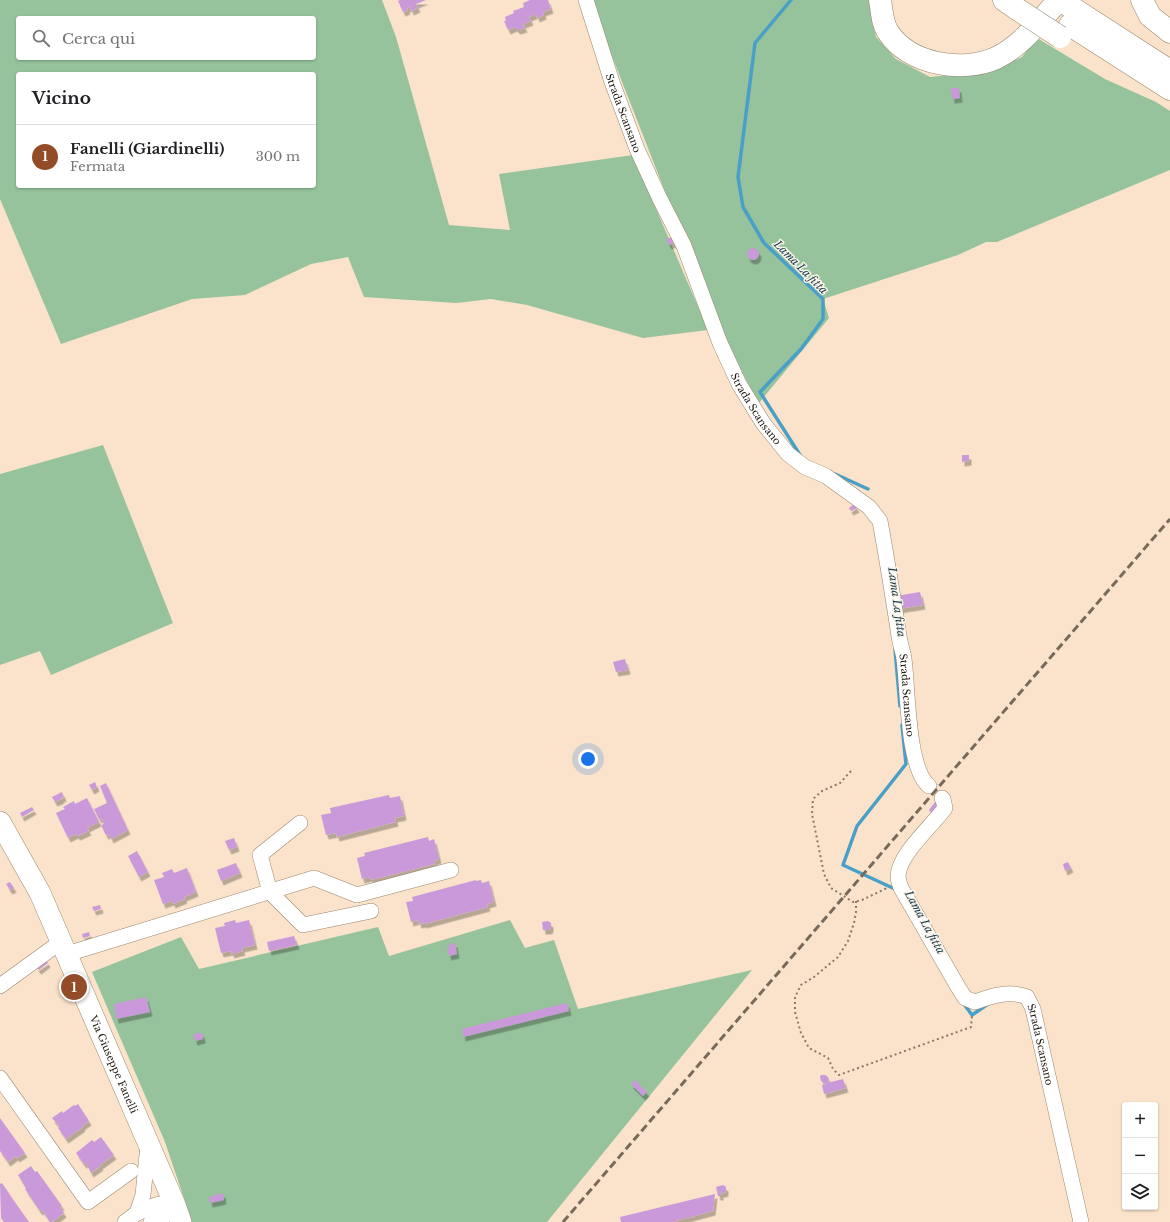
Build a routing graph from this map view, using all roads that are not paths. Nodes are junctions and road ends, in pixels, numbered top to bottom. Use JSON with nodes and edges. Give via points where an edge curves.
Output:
{"nodes":[{"id":1,"x":586,"y":0,"type":"edge"},
{"id":2,"x":1060,"y":0,"type":"edge"},
{"id":3,"x":1142,"y":0,"type":"edge"},
{"id":4,"x":1017,"y":3,"type":"edge"},
{"id":5,"x":882,"y":5,"type":"edge"},
{"id":6,"x":1070,"y":25,"type":"junction"},
{"id":7,"x":1170,"y":32,"type":"edge"},
{"id":8,"x":1166,"y":81,"type":"edge"},
{"id":9,"x":929,"y":786,"type":"dead end"},
{"id":10,"x":942,"y":798,"type":"dead end"},
{"id":11,"x":0,"y":822,"type":"edge"},
{"id":12,"x":300,"y":823,"type":"dead end"},
{"id":13,"x":451,"y":870,"type":"dead end"},
{"id":14,"x":270,"y":892,"type":"junction"},
{"id":15,"x":372,"y":911,"type":"dead end"},
{"id":16,"x":65,"y":948,"type":"junction"},
{"id":17,"x":0,"y":986,"type":"edge"},
{"id":18,"x":0,"y":1078,"type":"edge"},
{"id":19,"x":148,"y":1142,"type":"junction"},
{"id":20,"x":131,"y":1171,"type":"dead end"},
{"id":21,"x":178,"y":1214,"type":"edge"},
{"id":22,"x":131,"y":1218,"type":"edge"},
{"id":23,"x":151,"y":1222,"type":"edge"},
{"id":24,"x":1081,"y":1222,"type":"edge"}],
"edges":[{"from":1,"to":9,"type":"street","name":"Strada Scansano","via":[[637,149],[658,197],[684,246],[720,343],[739,384],[763,423],[788,454],[805,468],[826,476],[870,507],[880,521],[904,658],[914,750],[920,775]]},
{"from":2,"to":5,"type":"highway","via":[[1010,50],[996,58],[976,64],[957,65],[940,64],[903,48],[888,32]]},
{"from":2,"to":6,"type":"highway"},
{"from":3,"to":7,"type":"highway","via":[[1150,16]]},
{"from":4,"to":6,"type":"highway","bridge":true},
{"from":6,"to":8,"type":"highway"},
{"from":6,"to":8,"type":"highway","via":[[1116,70]]},
{"from":10,"to":24,"type":"street","name":"Strada Scansano","via":[[945,808],[902,863],[899,883],[965,998],[975,1002],[995,996],[1020,994],[1027,997],[1033,1009]]},
{"from":11,"to":16,"type":"main road","name":"Via Giuseppe Fanelli","via":[[34,880]]},
{"from":12,"to":14,"type":"street","via":[[260,855]]},
{"from":13,"to":14,"type":"street","via":[[357,895],[314,878]]},
{"from":14,"to":15,"type":"street","via":[[303,925]]},
{"from":14,"to":16,"type":"street"},
{"from":16,"to":17,"type":"street"},
{"from":16,"to":19,"type":"main road","name":"Via Giuseppe Fanelli"},
{"from":18,"to":20,"type":"street","via":[[88,1202]]},
{"from":19,"to":21,"type":"main road","name":"Via Giuseppe Fanelli"},
{"from":19,"to":22,"type":"street","via":[[143,1195]]},
{"from":21,"to":22,"type":"street","via":[[168,1203],[161,1203]]},
{"from":21,"to":23,"type":"street","via":[[172,1211]]}]}
